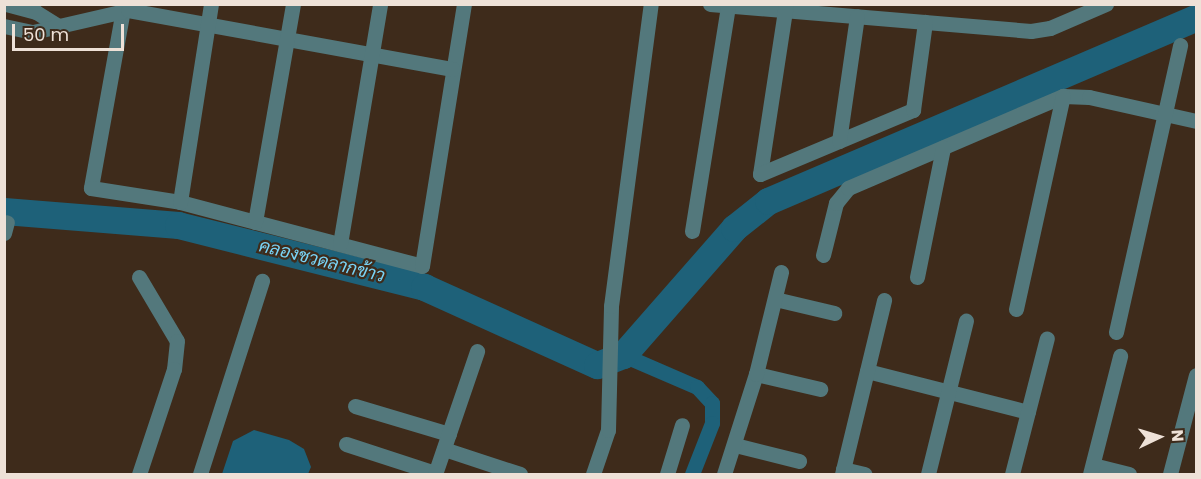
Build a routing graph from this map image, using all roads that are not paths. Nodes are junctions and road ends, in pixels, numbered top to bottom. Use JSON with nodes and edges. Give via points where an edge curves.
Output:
{"nodes":[{"id":1,"x":6,"y":4,"type":"edge"},
{"id":2,"x":212,"y":4,"type":"edge"},
{"id":3,"x":293,"y":4,"type":"edge"},
{"id":4,"x":380,"y":4,"type":"edge"},
{"id":5,"x":464,"y":4,"type":"edge"},
{"id":6,"x":651,"y":4,"type":"edge"},
{"id":7,"x":710,"y":4,"type":"edge"},
{"id":8,"x":1069,"y":4,"type":"edge"},
{"id":9,"x":1106,"y":4,"type":"edge"},
{"id":10,"x":728,"y":6,"type":"junction"},
{"id":11,"x":37,"y":8,"type":"edge"},
{"id":12,"x":124,"y":8,"type":"edge"},
{"id":13,"x":786,"y":8,"type":"edge"},
{"id":14,"x":857,"y":16,"type":"junction"},
{"id":15,"x":925,"y":22,"type":"junction"},
{"id":16,"x":1068,"y":22,"type":"junction"},
{"id":17,"x":208,"y":24,"type":"junction"},
{"id":18,"x":4,"y":26,"type":"edge"},
{"id":19,"x":58,"y":26,"type":"junction"},
{"id":20,"x":33,"y":32,"type":"junction"},
{"id":21,"x":287,"y":39,"type":"junction"},
{"id":22,"x":1180,"y":45,"type":"dead end"},
{"id":23,"x":372,"y":54,"type":"junction"},
{"id":24,"x":453,"y":69,"type":"junction"},
{"id":25,"x":1064,"y":96,"type":"junction"},
{"id":26,"x":1166,"y":114,"type":"junction"},
{"id":27,"x":1197,"y":121,"type":"edge"},
{"id":28,"x":839,"y":141,"type":"junction"},
{"id":29,"x":943,"y":148,"type":"junction"},
{"id":30,"x":180,"y":201,"type":"junction"},
{"id":31,"x":255,"y":222,"type":"junction"},
{"id":32,"x":692,"y":231,"type":"dead end"},
{"id":33,"x":340,"y":244,"type":"junction"},
{"id":34,"x":823,"y":255,"type":"dead end"},
{"id":35,"x":781,"y":272,"type":"dead end"},
{"id":36,"x":139,"y":277,"type":"dead end"},
{"id":37,"x":917,"y":277,"type":"dead end"},
{"id":38,"x":262,"y":281,"type":"dead end"},
{"id":39,"x":774,"y":299,"type":"junction"},
{"id":40,"x":884,"y":300,"type":"dead end"},
{"id":41,"x":1016,"y":309,"type":"dead end"},
{"id":42,"x":834,"y":313,"type":"dead end"},
{"id":43,"x":966,"y":321,"type":"dead end"},
{"id":44,"x":1116,"y":332,"type":"dead end"},
{"id":45,"x":1047,"y":338,"type":"dead end"},
{"id":46,"x":477,"y":351,"type":"dead end"},
{"id":47,"x":1120,"y":356,"type":"dead end"},
{"id":48,"x":867,"y":371,"type":"junction"},
{"id":49,"x":756,"y":374,"type":"junction"},
{"id":50,"x":1196,"y":375,"type":"edge"},
{"id":51,"x":820,"y":389,"type":"dead end"},
{"id":52,"x":949,"y":391,"type":"junction"},
{"id":53,"x":355,"y":406,"type":"dead end"},
{"id":54,"x":1028,"y":412,"type":"junction"},
{"id":55,"x":682,"y":425,"type":"dead end"},
{"id":56,"x":446,"y":441,"type":"junction"},
{"id":57,"x":346,"y":444,"type":"dead end"},
{"id":58,"x":735,"y":445,"type":"junction"},
{"id":59,"x":799,"y":461,"type":"dead end"},
{"id":60,"x":1091,"y":470,"type":"edge"},
{"id":61,"x":843,"y":472,"type":"edge"},
{"id":62,"x":139,"y":474,"type":"edge"},
{"id":63,"x":200,"y":474,"type":"edge"},
{"id":64,"x":435,"y":474,"type":"edge"},
{"id":65,"x":520,"y":474,"type":"edge"},
{"id":66,"x":593,"y":474,"type":"edge"},
{"id":67,"x":667,"y":474,"type":"edge"},
{"id":68,"x":724,"y":474,"type":"edge"},
{"id":69,"x":864,"y":474,"type":"edge"},
{"id":70,"x":928,"y":474,"type":"edge"},
{"id":71,"x":1012,"y":474,"type":"edge"},
{"id":72,"x":1129,"y":474,"type":"edge"},
{"id":73,"x":1170,"y":474,"type":"edge"}],
"edges":[{"from":1,"to":11,"type":"street"},
{"from":2,"to":17,"type":"street"},
{"from":3,"to":21,"type":"street"},
{"from":4,"to":23,"type":"street"},
{"from":5,"to":24,"type":"street"},
{"from":6,"to":66,"type":"street","via":[[611,306],[608,430]]},
{"from":7,"to":10,"type":"street"},
{"from":8,"to":16,"type":"street"},
{"from":9,"to":16,"type":"street"},
{"from":10,"to":13,"type":"street"},
{"from":10,"to":32,"type":"street"},
{"from":11,"to":19,"type":"street"},
{"from":11,"to":20,"type":"street"},
{"from":12,"to":17,"type":"street"},
{"from":12,"to":19,"type":"street"},
{"from":12,"to":30,"type":"street","via":[[91,188]]},
{"from":13,"to":14,"type":"street"},
{"from":13,"to":28,"type":"street","via":[[760,174]]},
{"from":14,"to":15,"type":"street"},
{"from":14,"to":28,"type":"street"},
{"from":15,"to":16,"type":"street","via":[[1030,31]]},
{"from":15,"to":28,"type":"street","via":[[913,110]]},
{"from":17,"to":21,"type":"street"},
{"from":17,"to":30,"type":"street"},
{"from":18,"to":20,"type":"street"},
{"from":19,"to":20,"type":"street"},
{"from":21,"to":23,"type":"street"},
{"from":21,"to":31,"type":"street"},
{"from":22,"to":26,"type":"street"},
{"from":23,"to":24,"type":"street"},
{"from":23,"to":33,"type":"street"},
{"from":24,"to":33,"type":"street","via":[[422,266]]},
{"from":25,"to":26,"type":"street","via":[[1089,97]]},
{"from":25,"to":29,"type":"street"},
{"from":25,"to":41,"type":"street"},
{"from":26,"to":27,"type":"street"},
{"from":26,"to":44,"type":"street"},
{"from":29,"to":34,"type":"street","via":[[842,193]]},
{"from":29,"to":37,"type":"street"},
{"from":30,"to":31,"type":"street"},
{"from":31,"to":33,"type":"street"},
{"from":35,"to":39,"type":"street"},
{"from":36,"to":62,"type":"street","via":[[177,341],[174,369]]},
{"from":38,"to":63,"type":"street"},
{"from":39,"to":42,"type":"street"},
{"from":39,"to":49,"type":"street"},
{"from":40,"to":48,"type":"street"},
{"from":43,"to":52,"type":"street"},
{"from":45,"to":54,"type":"street"},
{"from":46,"to":56,"type":"street"},
{"from":47,"to":60,"type":"street"},
{"from":48,"to":52,"type":"street"},
{"from":48,"to":61,"type":"street"},
{"from":49,"to":51,"type":"street"},
{"from":49,"to":58,"type":"street"},
{"from":50,"to":73,"type":"street"},
{"from":52,"to":54,"type":"street"},
{"from":52,"to":70,"type":"street"},
{"from":53,"to":56,"type":"street"},
{"from":54,"to":71,"type":"street"},
{"from":55,"to":67,"type":"street"},
{"from":56,"to":64,"type":"street"},
{"from":56,"to":65,"type":"street"},
{"from":57,"to":64,"type":"street"},
{"from":58,"to":59,"type":"street"},
{"from":58,"to":68,"type":"street"},
{"from":60,"to":72,"type":"street"},
{"from":61,"to":69,"type":"street"}]}
